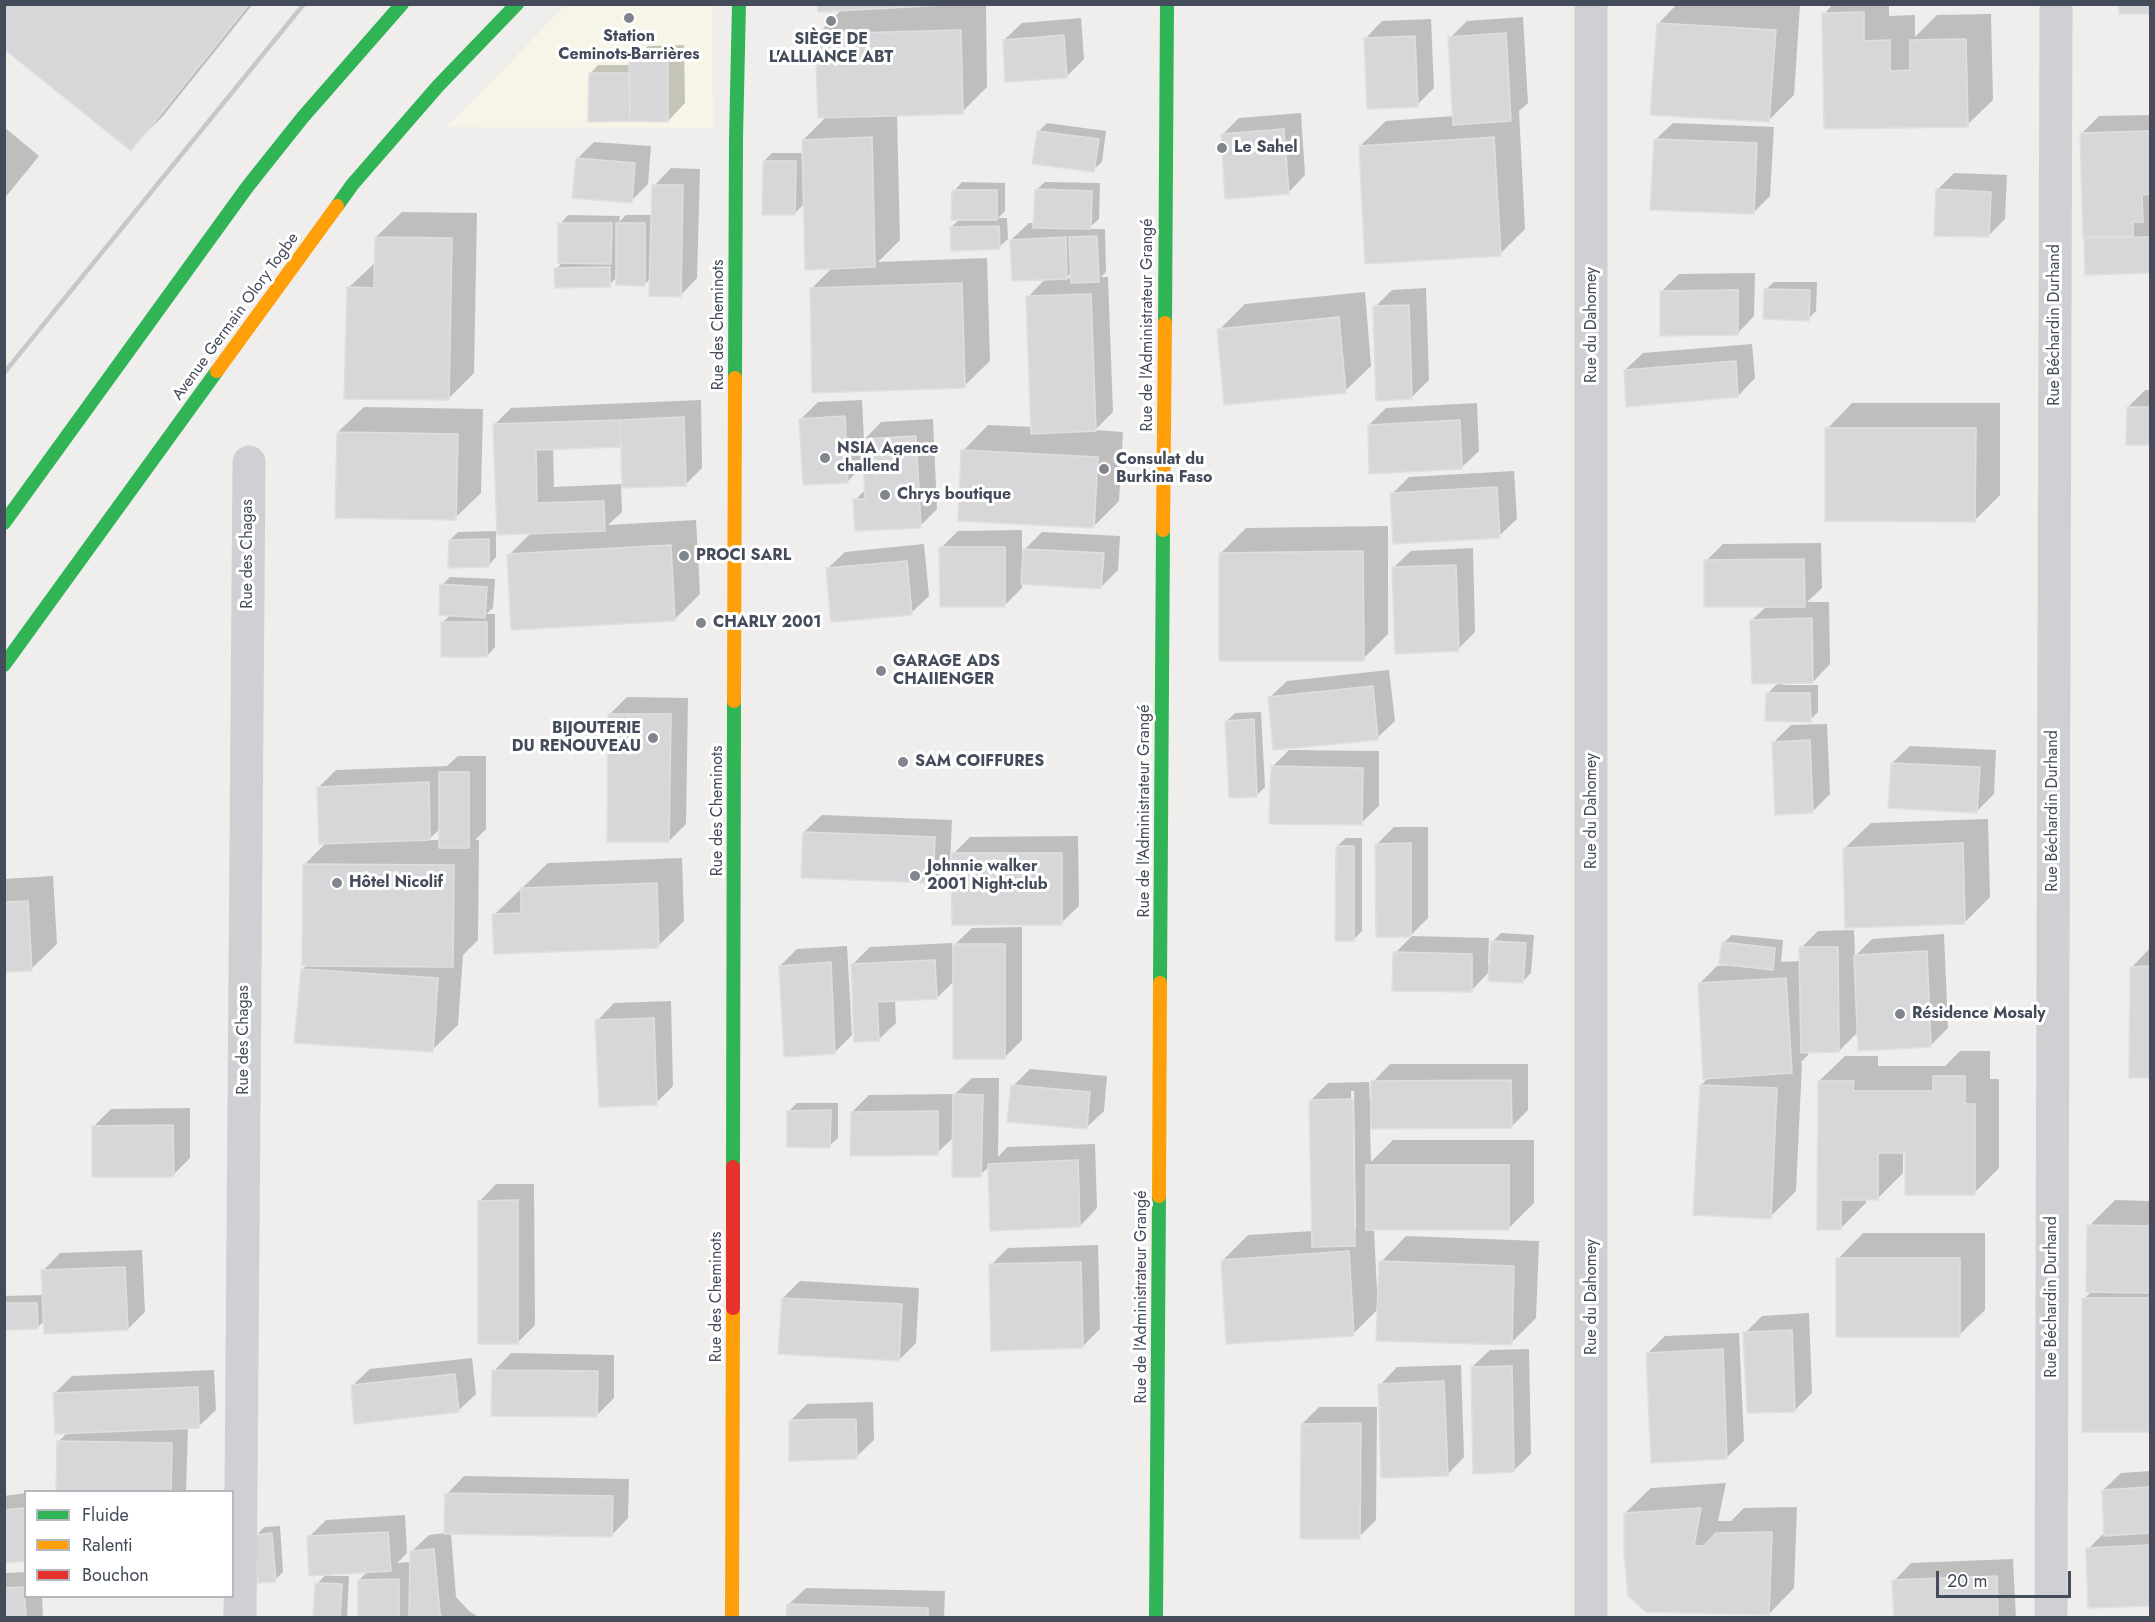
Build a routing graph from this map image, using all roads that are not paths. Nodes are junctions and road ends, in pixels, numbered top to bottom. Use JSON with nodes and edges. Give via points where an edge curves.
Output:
{"nodes":[{"id":1,"x":402,"y":4,"type":"edge"},
{"id":2,"x":516,"y":4,"type":"edge"},
{"id":3,"x":739,"y":4,"type":"edge"},
{"id":4,"x":1167,"y":4,"type":"edge"},
{"id":5,"x":1591,"y":4,"type":"edge"},
{"id":6,"x":2056,"y":4,"type":"edge"},
{"id":7,"x":249,"y":462,"type":"dead end"},
{"id":8,"x":4,"y":524,"type":"edge"},
{"id":9,"x":4,"y":665,"type":"edge"},
{"id":10,"x":240,"y":1617,"type":"edge"},
{"id":11,"x":732,"y":1617,"type":"edge"},
{"id":12,"x":1156,"y":1617,"type":"edge"},
{"id":13,"x":1591,"y":1617,"type":"edge"},
{"id":14,"x":2051,"y":1617,"type":"edge"}],
"edges":[{"from":1,"to":8,"type":"main road","via":[[248,186]]},
{"from":2,"to":9,"type":"main road","name":"Avenue Germain Olory Togbe","via":[[352,185]]},
{"from":3,"to":11,"type":"main road","name":"Rue des Cheminots"},
{"from":4,"to":12,"type":"main road","name":"Rue de l'Administrateur Grangé"},
{"from":5,"to":13,"type":"street","name":"Rue du Dahomey"},
{"from":6,"to":14,"type":"street","name":"Rue Béchardin Durhand"},
{"from":7,"to":10,"type":"street","name":"Rue des Chagas"}]}
